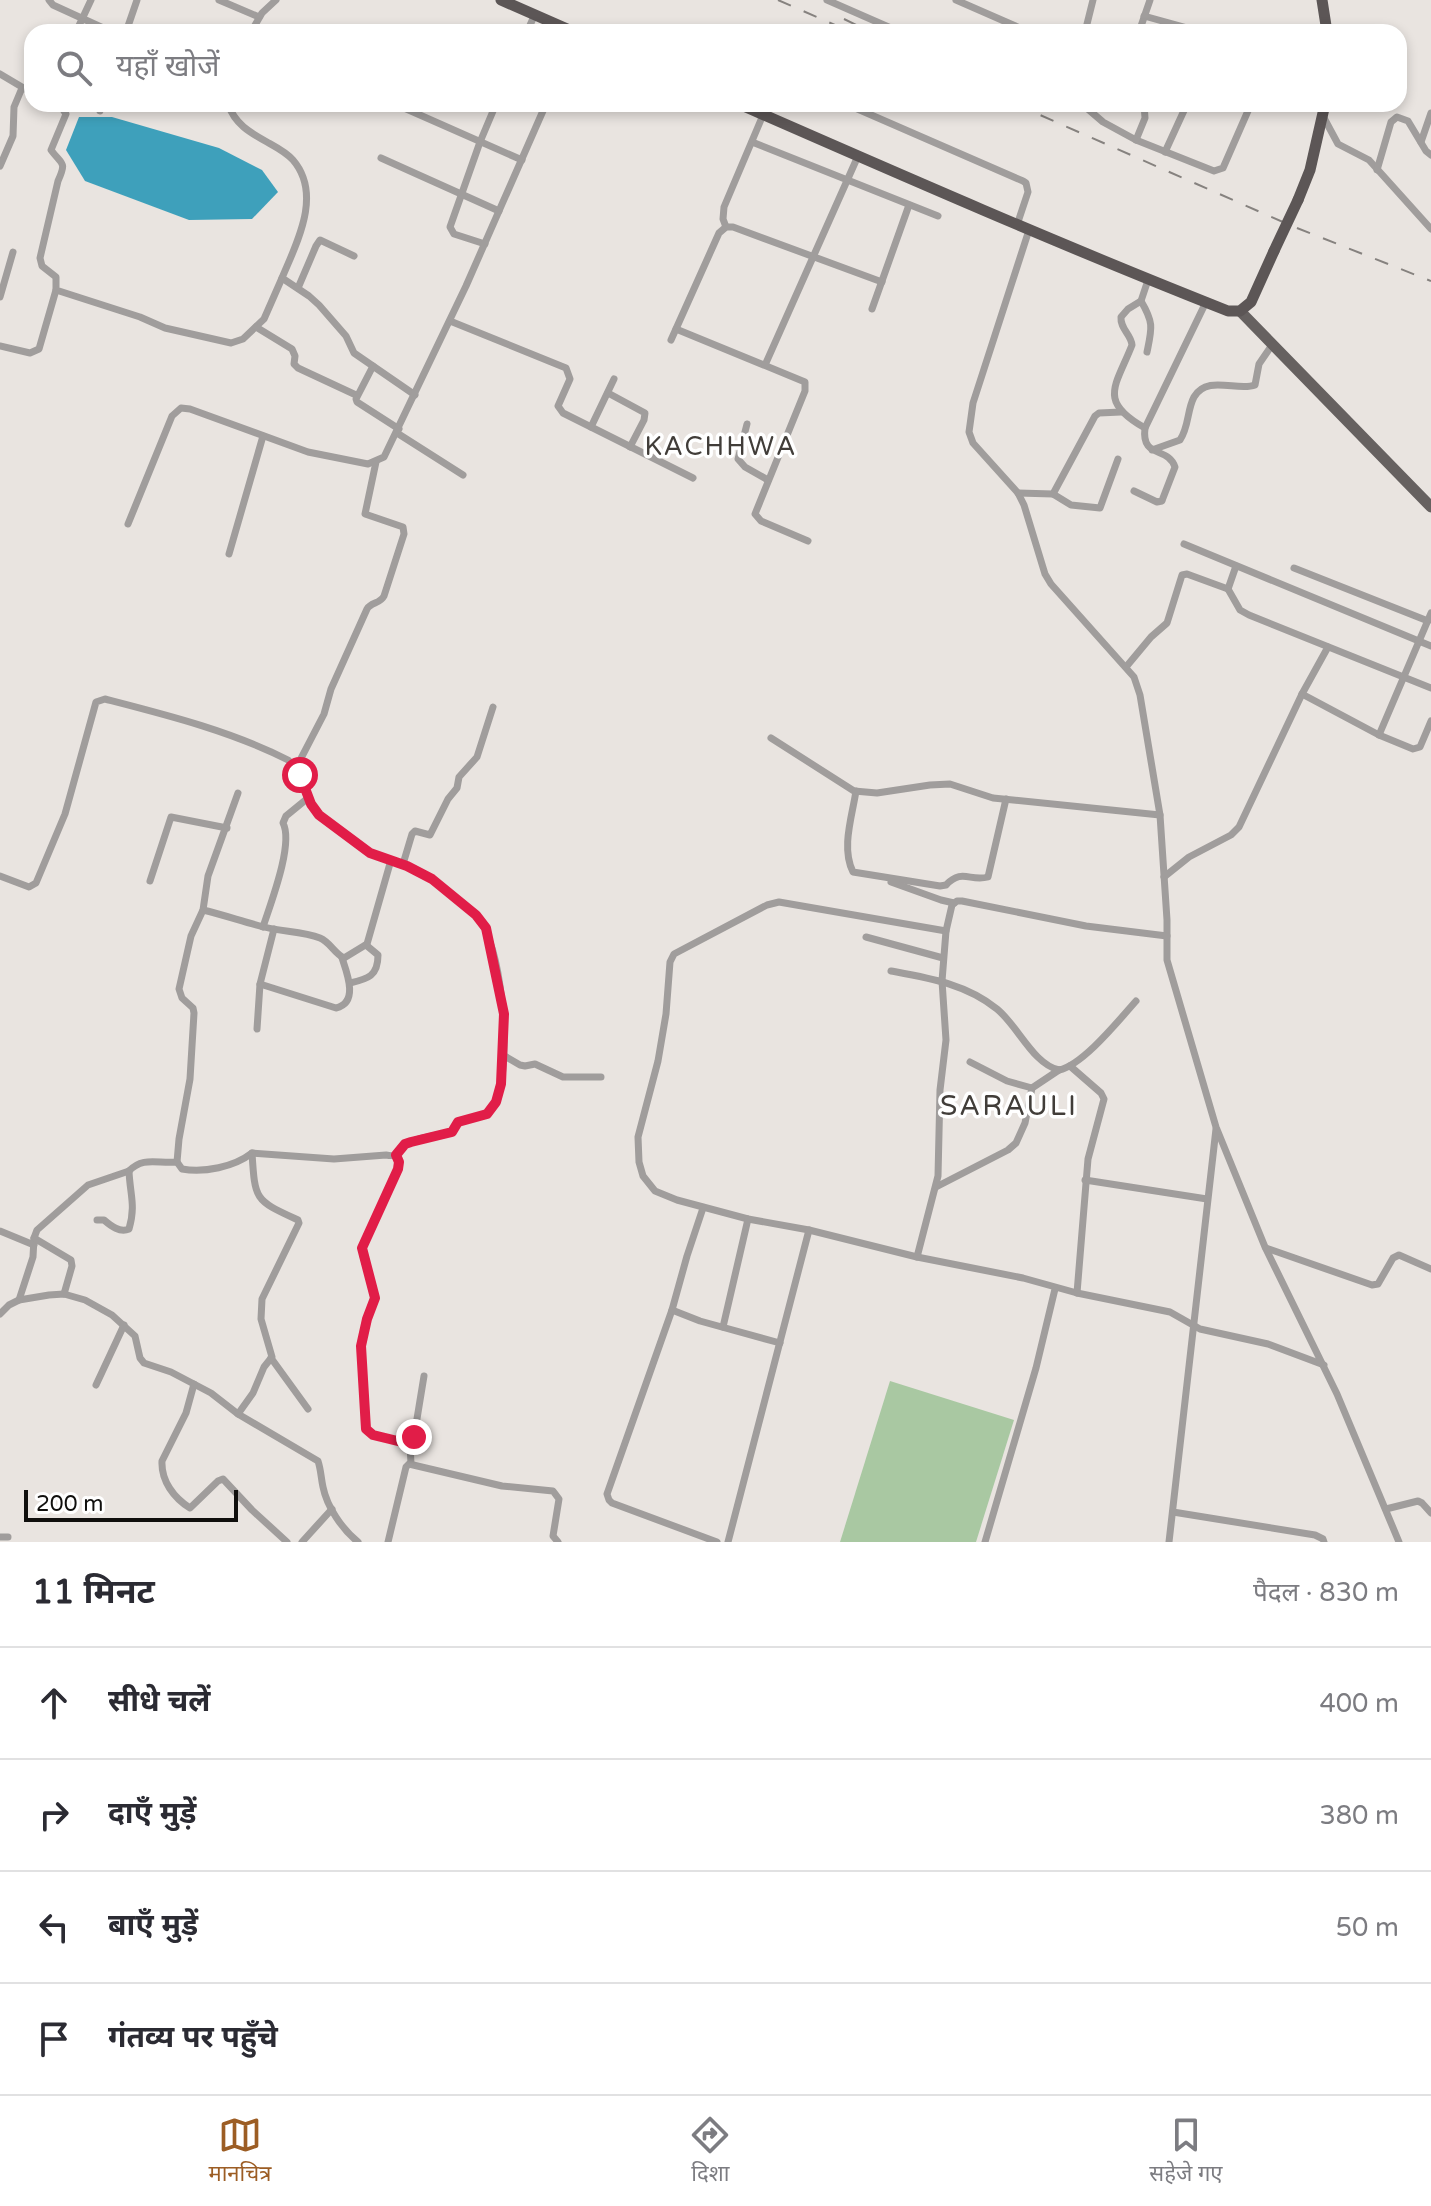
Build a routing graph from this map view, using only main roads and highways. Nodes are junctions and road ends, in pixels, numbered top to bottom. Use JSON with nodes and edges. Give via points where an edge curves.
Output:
{"nodes":[{"id":1,"x":501,"y":0,"type":"edge"},
{"id":2,"x":1322,"y":0,"type":"edge"},
{"id":3,"x":557,"y":24,"type":"edge"},
{"id":4,"x":1326,"y":24,"type":"edge"},
{"id":5,"x":756,"y":112,"type":"edge"},
{"id":6,"x":1324,"y":112,"type":"edge"},
{"id":7,"x":1240,"y":311,"type":"junction"},
{"id":8,"x":1431,"y":507,"type":"edge"}],
"edges":[{"from":1,"to":3,"type":"highway"},
{"from":2,"to":4,"type":"highway"},
{"from":5,"to":7,"type":"highway","via":[[1148,280]]},
{"from":6,"to":7,"type":"highway","bridge":true,"via":[[1298,200],[1251,302]]},
{"from":7,"to":8,"type":"main road"}]}
